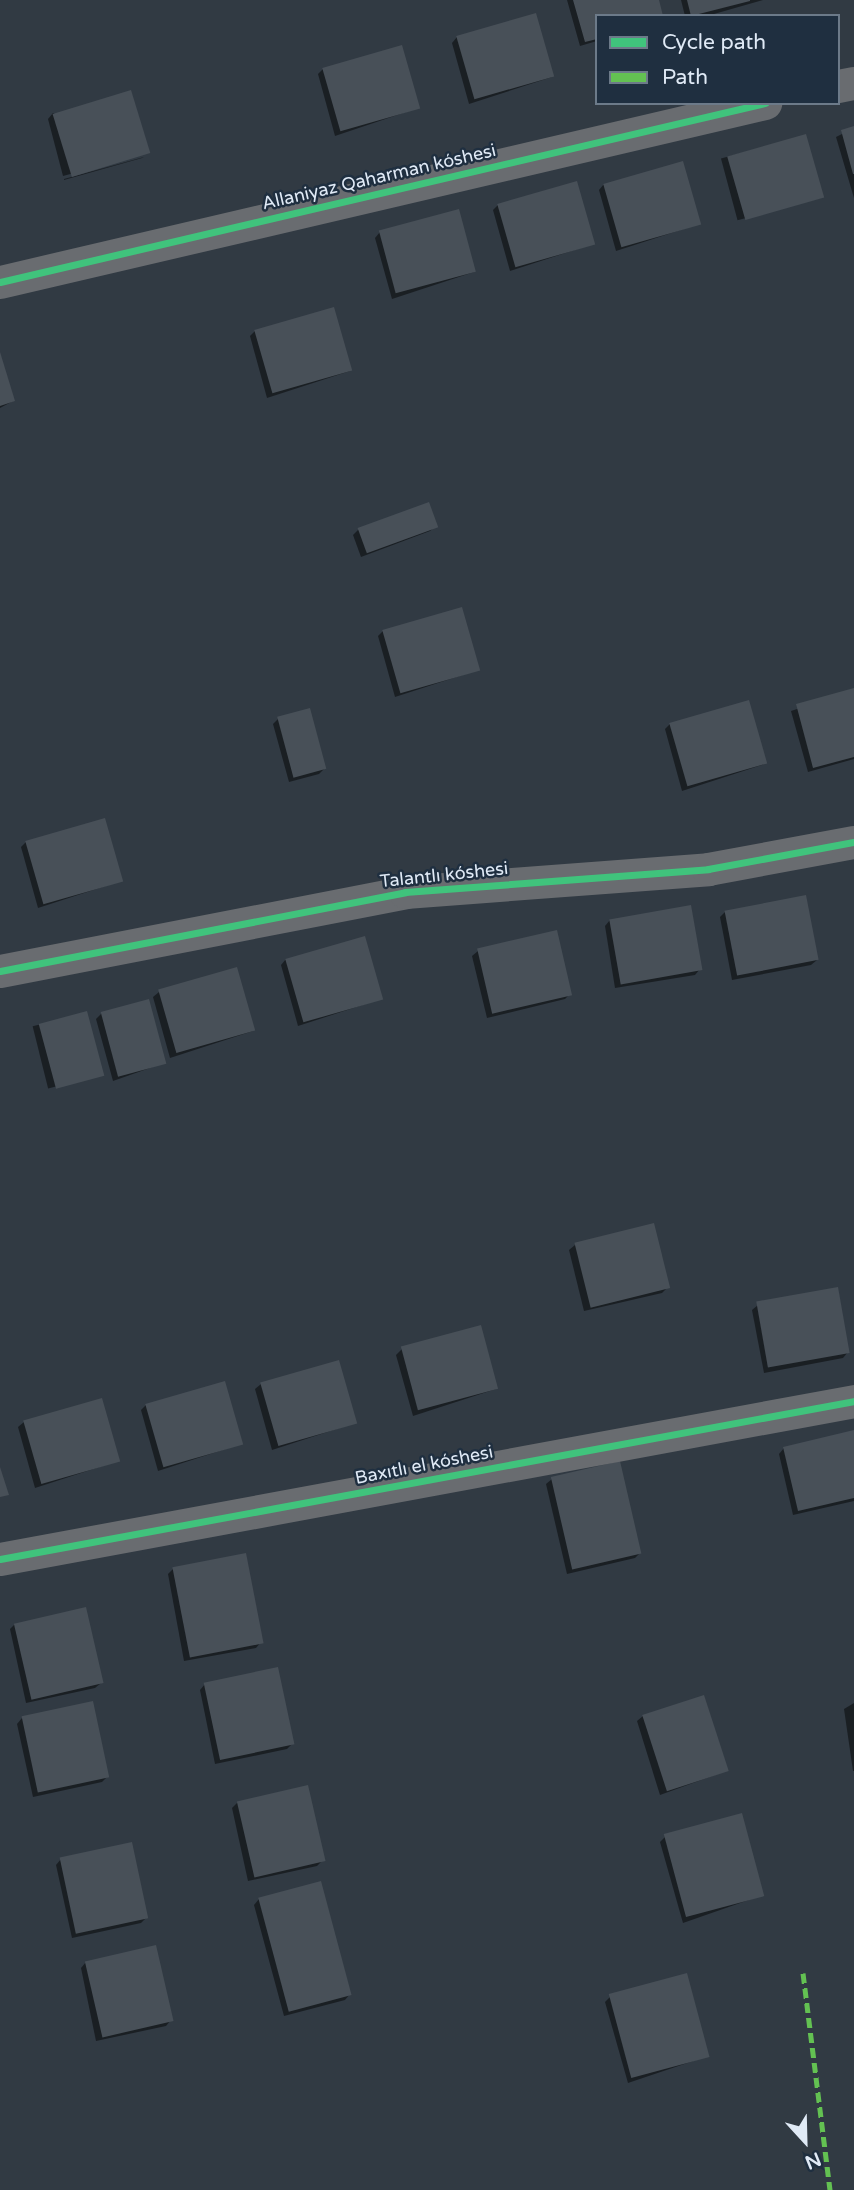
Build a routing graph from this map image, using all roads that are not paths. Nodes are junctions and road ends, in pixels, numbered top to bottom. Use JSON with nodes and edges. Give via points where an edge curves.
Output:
{"nodes":[{"id":1,"x":756,"y":105,"type":"edge"},
{"id":2,"x":0,"y":282,"type":"edge"},
{"id":3,"x":854,"y":842,"type":"edge"},
{"id":4,"x":0,"y":971,"type":"edge"},
{"id":5,"x":854,"y":1401,"type":"edge"},
{"id":6,"x":0,"y":1559,"type":"edge"}],
"edges":[{"from":1,"to":2,"type":"street","name":"Allaniyaz Qaharman kóshesi"},
{"from":3,"to":4,"type":"street","name":"Talantlı kóshesi","via":[[708,869],[405,892]]},
{"from":5,"to":6,"type":"street","name":"Baxıtlı el kóshesi"}]}
